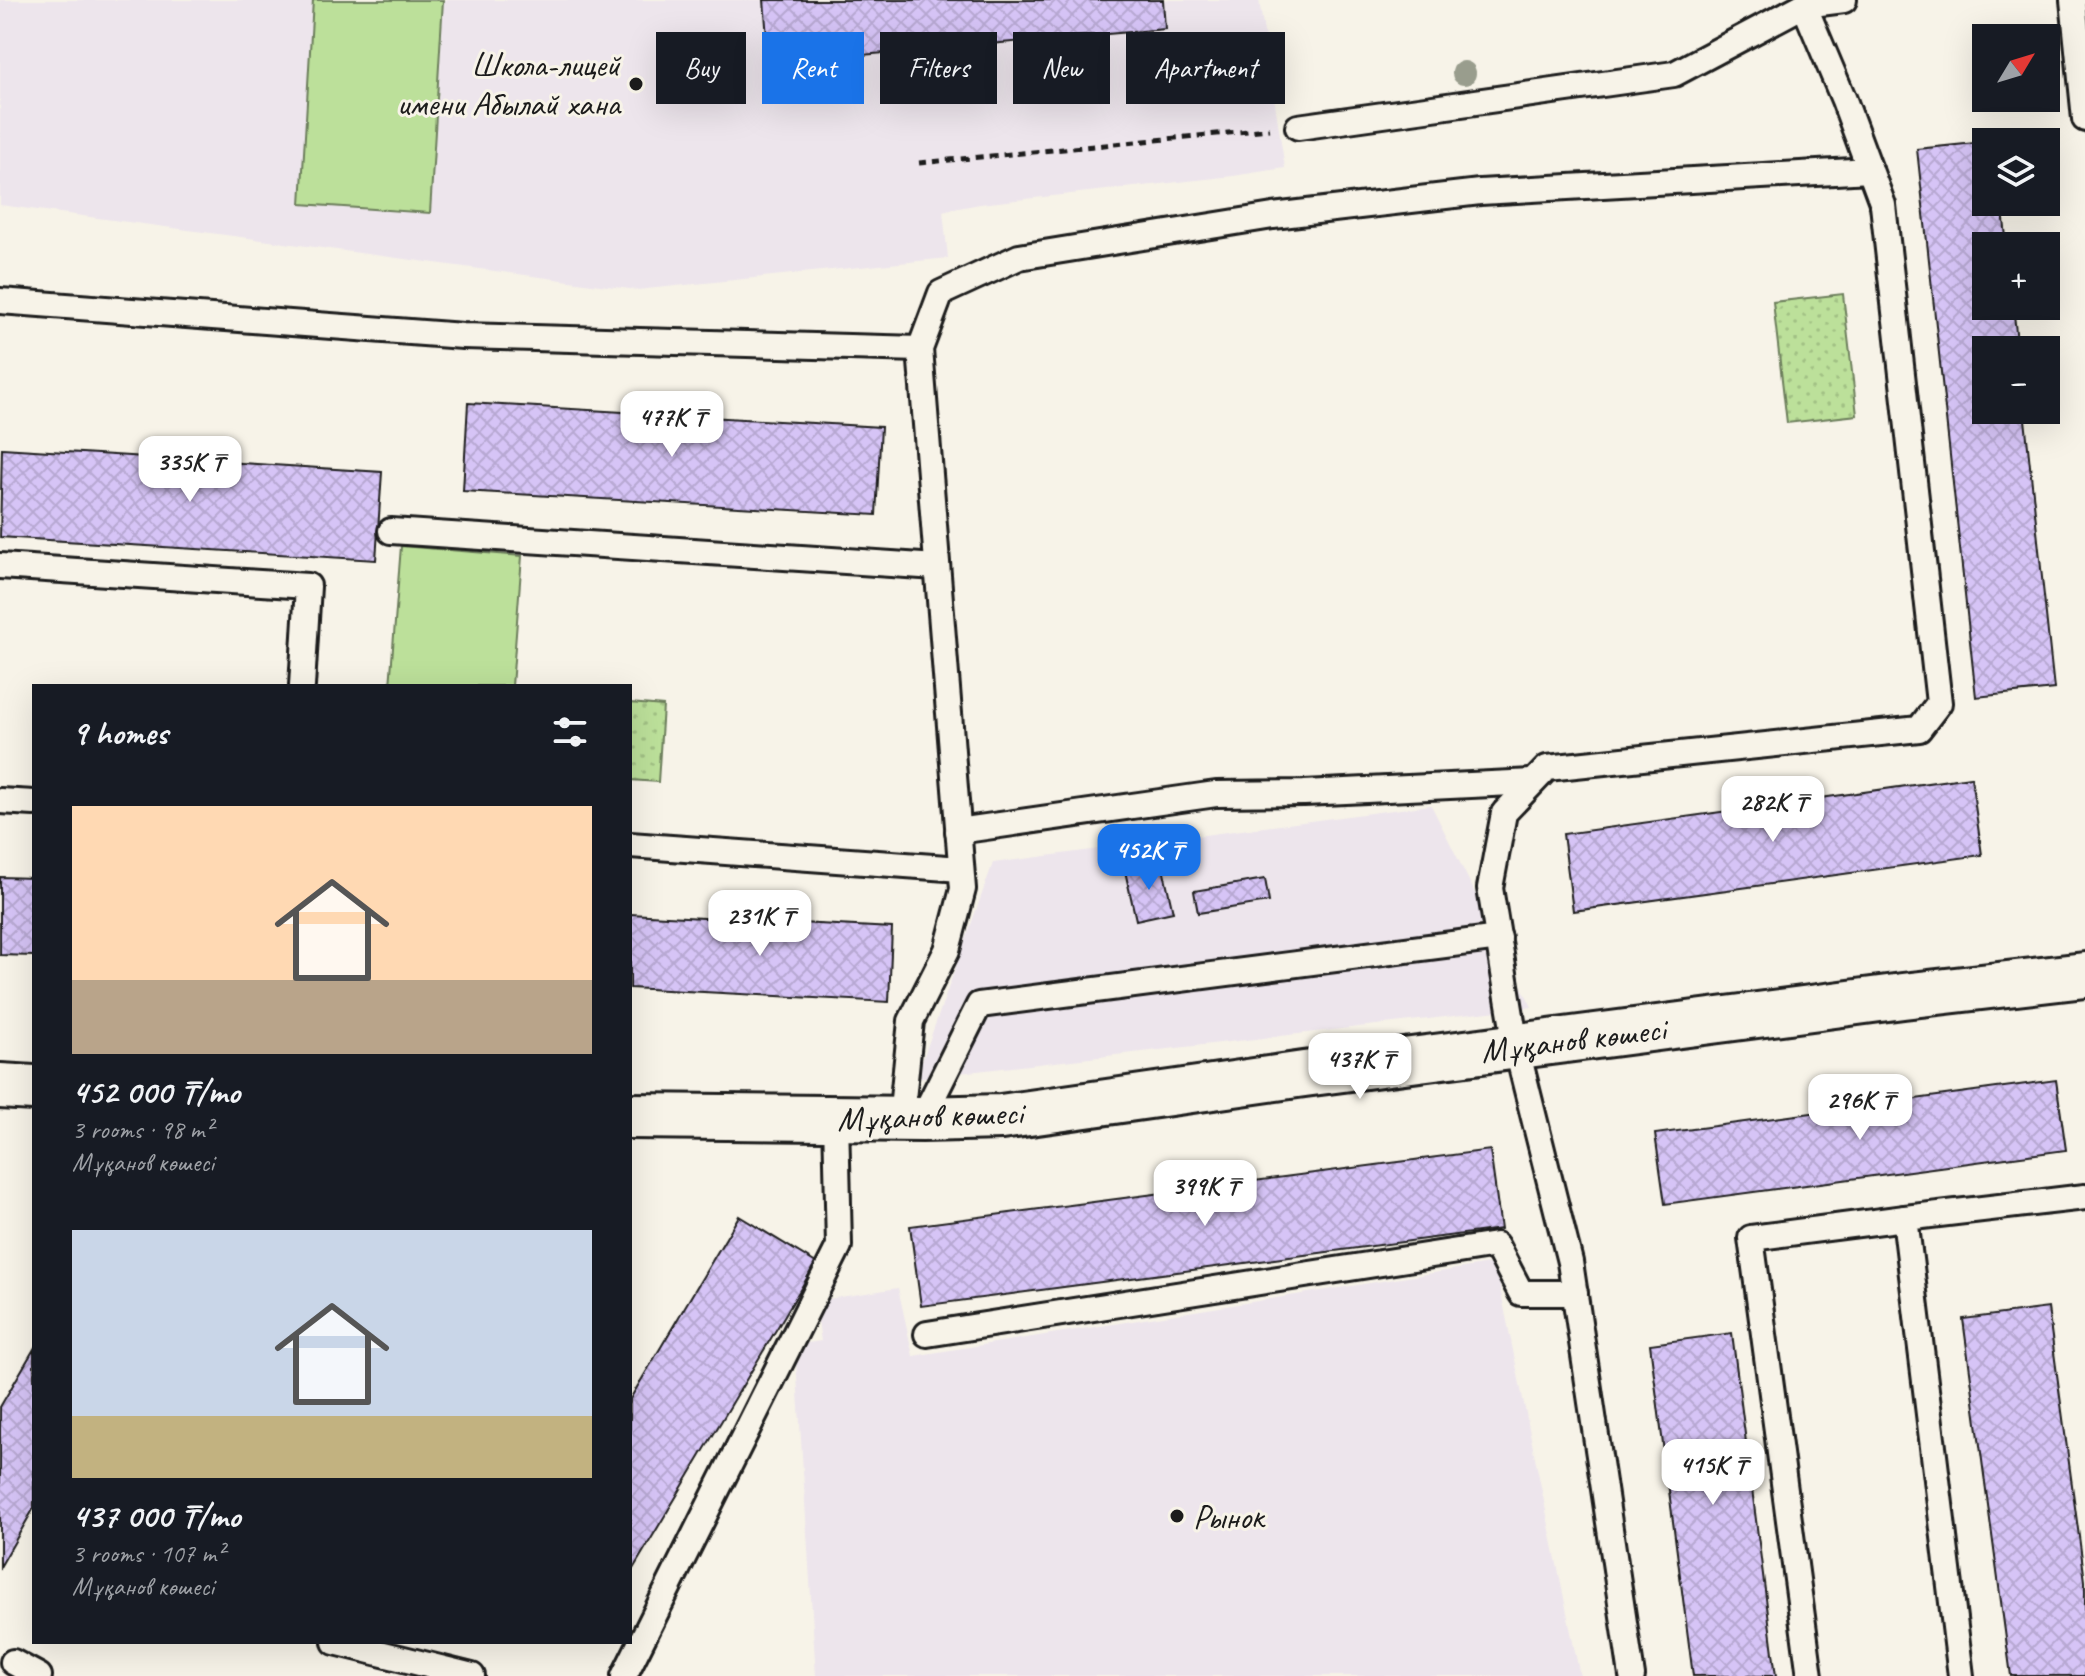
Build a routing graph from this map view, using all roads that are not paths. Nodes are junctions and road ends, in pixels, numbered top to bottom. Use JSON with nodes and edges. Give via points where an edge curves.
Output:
{"nodes":[{"id":1,"x":1844,"y":0,"type":"edge"},
{"id":2,"x":2073,"y":0,"type":"edge"},
{"id":3,"x":1804,"y":5,"type":"junction"},
{"id":4,"x":2085,"y":119,"type":"edge"},
{"id":5,"x":1298,"y":127,"type":"road end"},
{"id":6,"x":1870,"y":170,"type":"junction"},
{"id":7,"x":0,"y":301,"type":"edge"},
{"id":8,"x":920,"y":349,"type":"junction"},
{"id":9,"x":391,"y":531,"type":"dead end"},
{"id":10,"x":0,"y":566,"type":"edge"},
{"id":11,"x":937,"y":567,"type":"junction"},
{"id":12,"x":302,"y":684,"type":"edge"},
{"id":13,"x":1533,"y":782,"type":"junction"},
{"id":14,"x":0,"y":801,"type":"edge"},
{"id":15,"x":32,"y":803,"type":"edge"},
{"id":16,"x":958,"y":831,"type":"junction"},
{"id":17,"x":632,"y":845,"type":"edge"},
{"id":18,"x":961,"y":869,"type":"junction"},
{"id":19,"x":1499,"y":938,"type":"junction"},
{"id":20,"x":2085,"y":975,"type":"edge"},
{"id":21,"x":1516,"y":1046,"type":"junction"},
{"id":22,"x":0,"y":1086,"type":"edge"},
{"id":23,"x":32,"y":1088,"type":"edge"},
{"id":24,"x":632,"y":1116,"type":"edge"},
{"id":25,"x":836,"y":1119,"type":"junction"},
{"id":26,"x":911,"y":1119,"type":"junction"},
{"id":27,"x":2085,"y":1197,"type":"edge"},
{"id":28,"x":1905,"y":1218,"type":"junction"},
{"id":29,"x":1575,"y":1293,"type":"junction"},
{"id":30,"x":927,"y":1334,"type":"dead end"},
{"id":31,"x":343,"y":1644,"type":"edge"},
{"id":32,"x":13,"y":1662,"type":"dead end"},
{"id":33,"x":39,"y":1676,"type":"edge"},
{"id":34,"x":472,"y":1676,"type":"edge"},
{"id":35,"x":624,"y":1676,"type":"edge"},
{"id":36,"x":1632,"y":1676,"type":"edge"},
{"id":37,"x":1810,"y":1676,"type":"edge"},
{"id":38,"x":1961,"y":1676,"type":"edge"}],
"edges":[{"from":1,"to":3,"type":"lane"},
{"from":2,"to":4,"type":"lane"},
{"from":3,"to":5,"type":"lane","via":[[1674,74]]},
{"from":3,"to":6,"type":"lane"},
{"from":6,"to":8,"type":"lane","via":[[1480,192],[1273,216],[1019,257],[941,293]]},
{"from":6,"to":13,"type":"lane","via":[[1883,205],[1939,703],[1919,729],[1547,768]]},
{"from":7,"to":8,"type":"lane","via":[[463,336]]},
{"from":8,"to":11,"type":"lane"},
{"from":9,"to":11,"type":"lane"},
{"from":10,"to":12,"type":"lane","via":[[308,586]]},
{"from":11,"to":16,"type":"lane"},
{"from":13,"to":16,"type":"lane","via":[[1216,794]]},
{"from":13,"to":19,"type":"lane","via":[[1504,813],[1490,888]]},
{"from":14,"to":15,"type":"lane"},
{"from":16,"to":18,"type":"lane"},
{"from":17,"to":18,"type":"lane"},
{"from":18,"to":26,"type":"lane","via":[[963,889],[947,950],[911,1021]]},
{"from":19,"to":21,"type":"lane"},
{"from":19,"to":26,"type":"lane","via":[[979,1005]]},
{"from":20,"to":21,"type":"street","name":"Мұқанов көшесі"},
{"from":21,"to":26,"type":"street","name":"Мұқанов көшесі","via":[[1001,1117]]},
{"from":21,"to":29,"type":"lane"},
{"from":22,"to":23,"type":"street"},
{"from":24,"to":25,"type":"street","name":"Мұқанов көшесі"},
{"from":25,"to":26,"type":"street","name":"Мұқанов көшесі"},
{"from":25,"to":35,"type":"lane","via":[[839,1246]]},
{"from":27,"to":28,"type":"lane"},
{"from":28,"to":37,"type":"lane","via":[[1751,1238]]},
{"from":28,"to":38,"type":"lane"},
{"from":29,"to":30,"type":"lane","via":[[1521,1293],[1496,1245]]},
{"from":29,"to":36,"type":"lane"},
{"from":31,"to":34,"type":"lane"},
{"from":32,"to":33,"type":"lane"}]}
